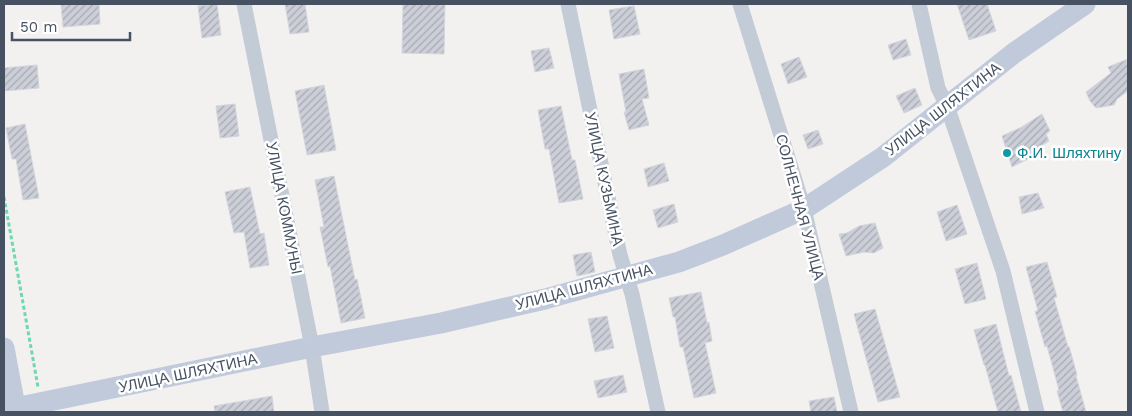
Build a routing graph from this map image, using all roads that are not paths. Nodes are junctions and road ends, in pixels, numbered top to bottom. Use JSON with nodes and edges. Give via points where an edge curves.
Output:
{"nodes":[{"id":1,"x":244,"y":4,"type":"edge"},
{"id":2,"x":568,"y":4,"type":"edge"},
{"id":3,"x":740,"y":4,"type":"edge"},
{"id":4,"x":919,"y":4,"type":"edge"},
{"id":5,"x":1085,"y":4,"type":"edge"},
{"id":6,"x":947,"y":106,"type":"junction"},
{"id":7,"x":804,"y":209,"type":"junction"},
{"id":8,"x":627,"y":277,"type":"junction"},
{"id":9,"x":312,"y":347,"type":"junction"},
{"id":10,"x":4,"y":348,"type":"edge"},
{"id":11,"x":15,"y":410,"type":"edge"},
{"id":12,"x":322,"y":412,"type":"edge"},
{"id":13,"x":658,"y":412,"type":"edge"},
{"id":14,"x":851,"y":412,"type":"edge"},
{"id":15,"x":1037,"y":412,"type":"edge"}],
"edges":[{"from":1,"to":9,"type":"street","name":"УЛИЦА КОММУНЫ"},
{"from":2,"to":8,"type":"street","name":"УЛИЦА КУЗЬМИНА"},
{"from":3,"to":7,"type":"street","name":"СОЛНЕЧНАЯ УЛИЦА"},
{"from":4,"to":6,"type":"street","via":[[938,88]]},
{"from":5,"to":6,"type":"main road","name":"УЛИЦА ШЛЯХТИНА","via":[[1014,53]]},
{"from":6,"to":7,"type":"main road","name":"УЛИЦА ШЛЯХТИНА","via":[[883,157]]},
{"from":6,"to":15,"type":"street","via":[[1004,271]]},
{"from":7,"to":8,"type":"main road","name":"УЛИЦА ШЛЯХТИНА","via":[[706,252]]},
{"from":7,"to":14,"type":"street","name":"СОЛНЕЧНАЯ УЛИЦА"},
{"from":8,"to":9,"type":"main road","name":"УЛИЦА ШЛЯХТИНА","via":[[441,323]]},
{"from":8,"to":13,"type":"street","name":"УЛИЦА КУЗЬМИНА"},
{"from":9,"to":11,"type":"main road","name":"УЛИЦА ШЛЯХТИНА"},
{"from":9,"to":12,"type":"street","name":"УЛИЦА КОММУНЫ"},
{"from":10,"to":11,"type":"main road"}]}
